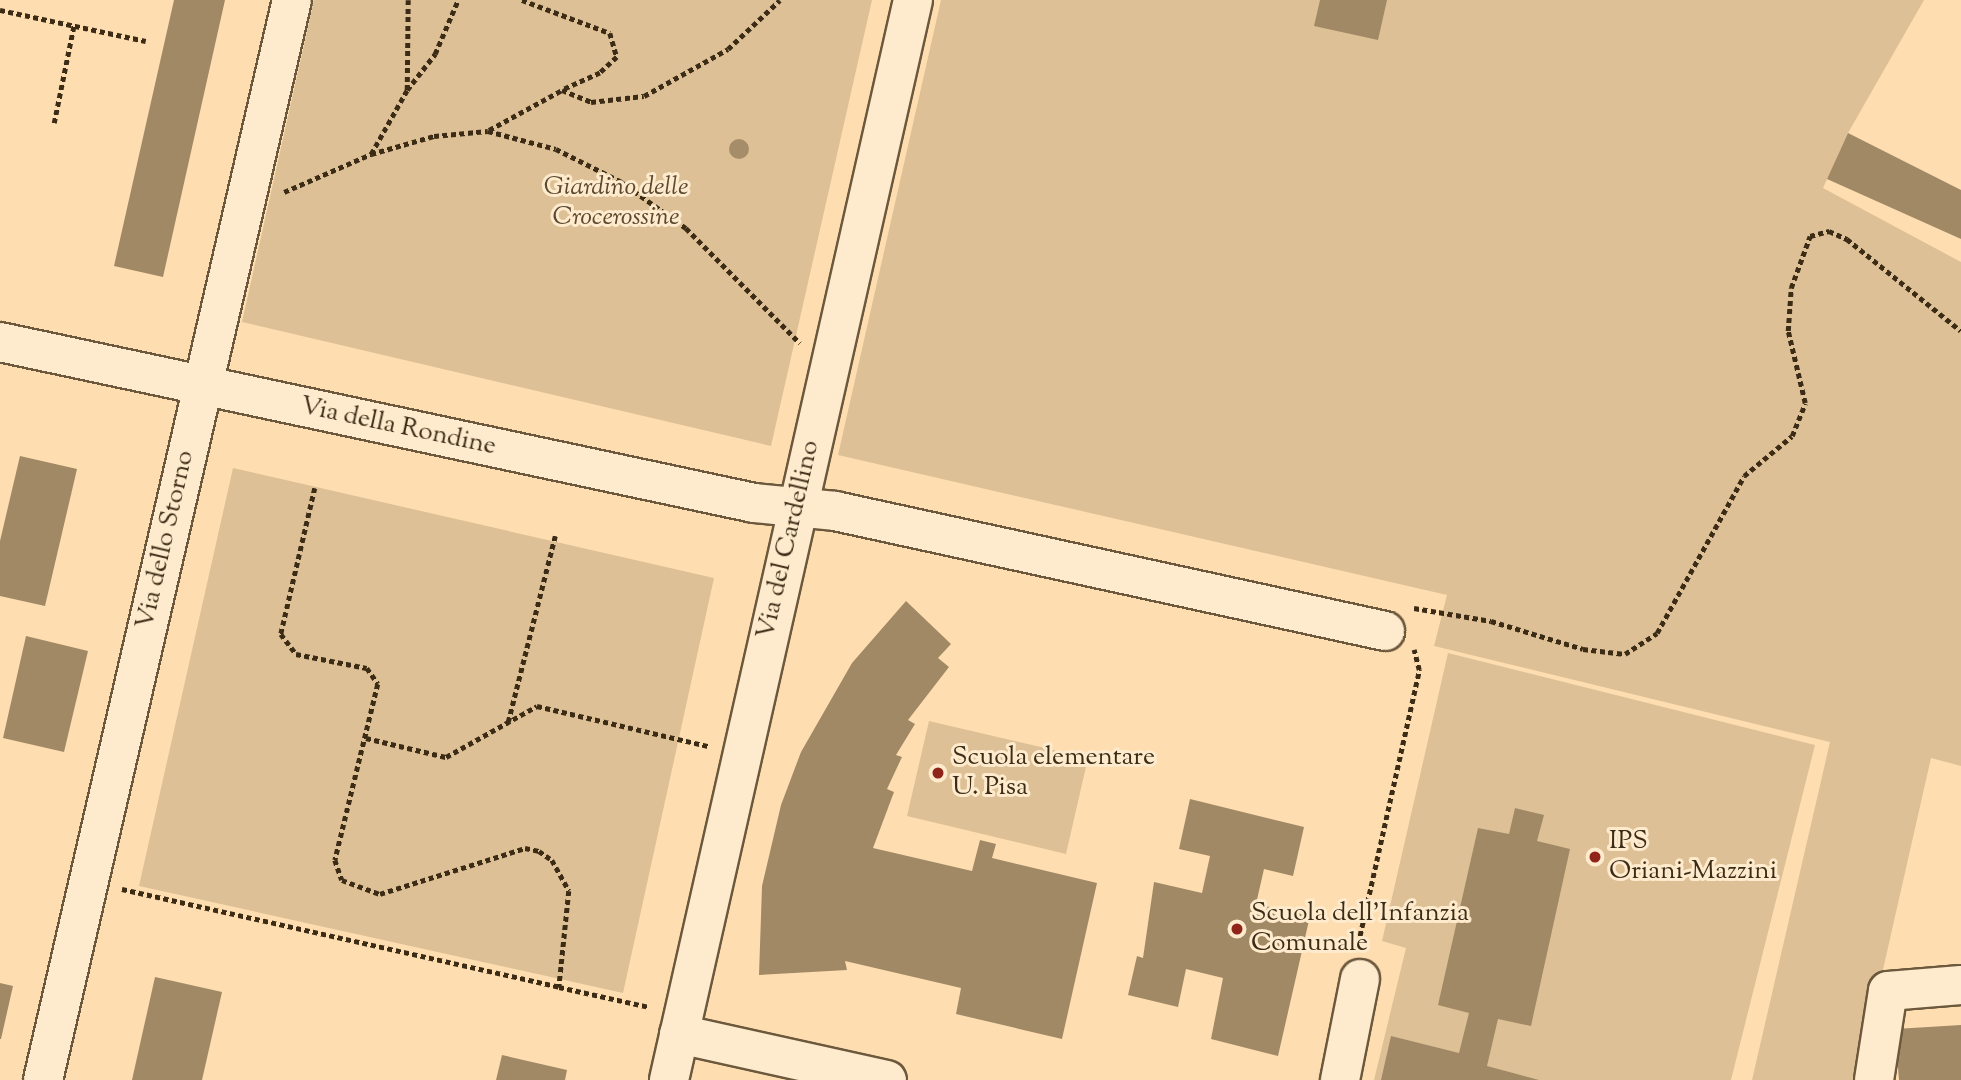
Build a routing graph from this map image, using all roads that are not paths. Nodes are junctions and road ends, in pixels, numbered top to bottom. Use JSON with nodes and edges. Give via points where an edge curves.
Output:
{"nodes":[{"id":1,"x":292,"y":0,"type":"edge"},
{"id":2,"x":913,"y":0,"type":"edge"},
{"id":3,"x":0,"y":342,"type":"edge"},
{"id":4,"x":201,"y":386,"type":"junction"},
{"id":5,"x":796,"y":510,"type":"junction"},
{"id":6,"x":1385,"y":631,"type":"road end"},
{"id":7,"x":1360,"y":979,"type":"road end"},
{"id":8,"x":1961,"y":985,"type":"edge"},
{"id":9,"x":679,"y":1034,"type":"junction"},
{"id":10,"x":43,"y":1080,"type":"edge"},
{"id":11,"x":669,"y":1080,"type":"edge"},
{"id":12,"x":887,"y":1080,"type":"edge"},
{"id":13,"x":1340,"y":1080,"type":"edge"},
{"id":14,"x":1874,"y":1080,"type":"edge"}],
"edges":[{"from":1,"to":4,"type":"street","name":"Via dello Storno"},
{"from":2,"to":5,"type":"street","name":"Via del Cardellino"},
{"from":3,"to":4,"type":"street","name":"Via della Rondine"},
{"from":4,"to":5,"type":"street","name":"Via della Rondine"},
{"from":4,"to":10,"type":"street","name":"Via dello Storno"},
{"from":5,"to":6,"type":"street","name":"Via della Rondine","via":[[835,511]]},
{"from":5,"to":9,"type":"street","name":"Via del Cardellino"},
{"from":7,"to":13,"type":"street"},
{"from":8,"to":14,"type":"street","via":[[1888,990]]},
{"from":9,"to":11,"type":"street","name":"Via del Cardellino"},
{"from":9,"to":12,"type":"street"}]}
